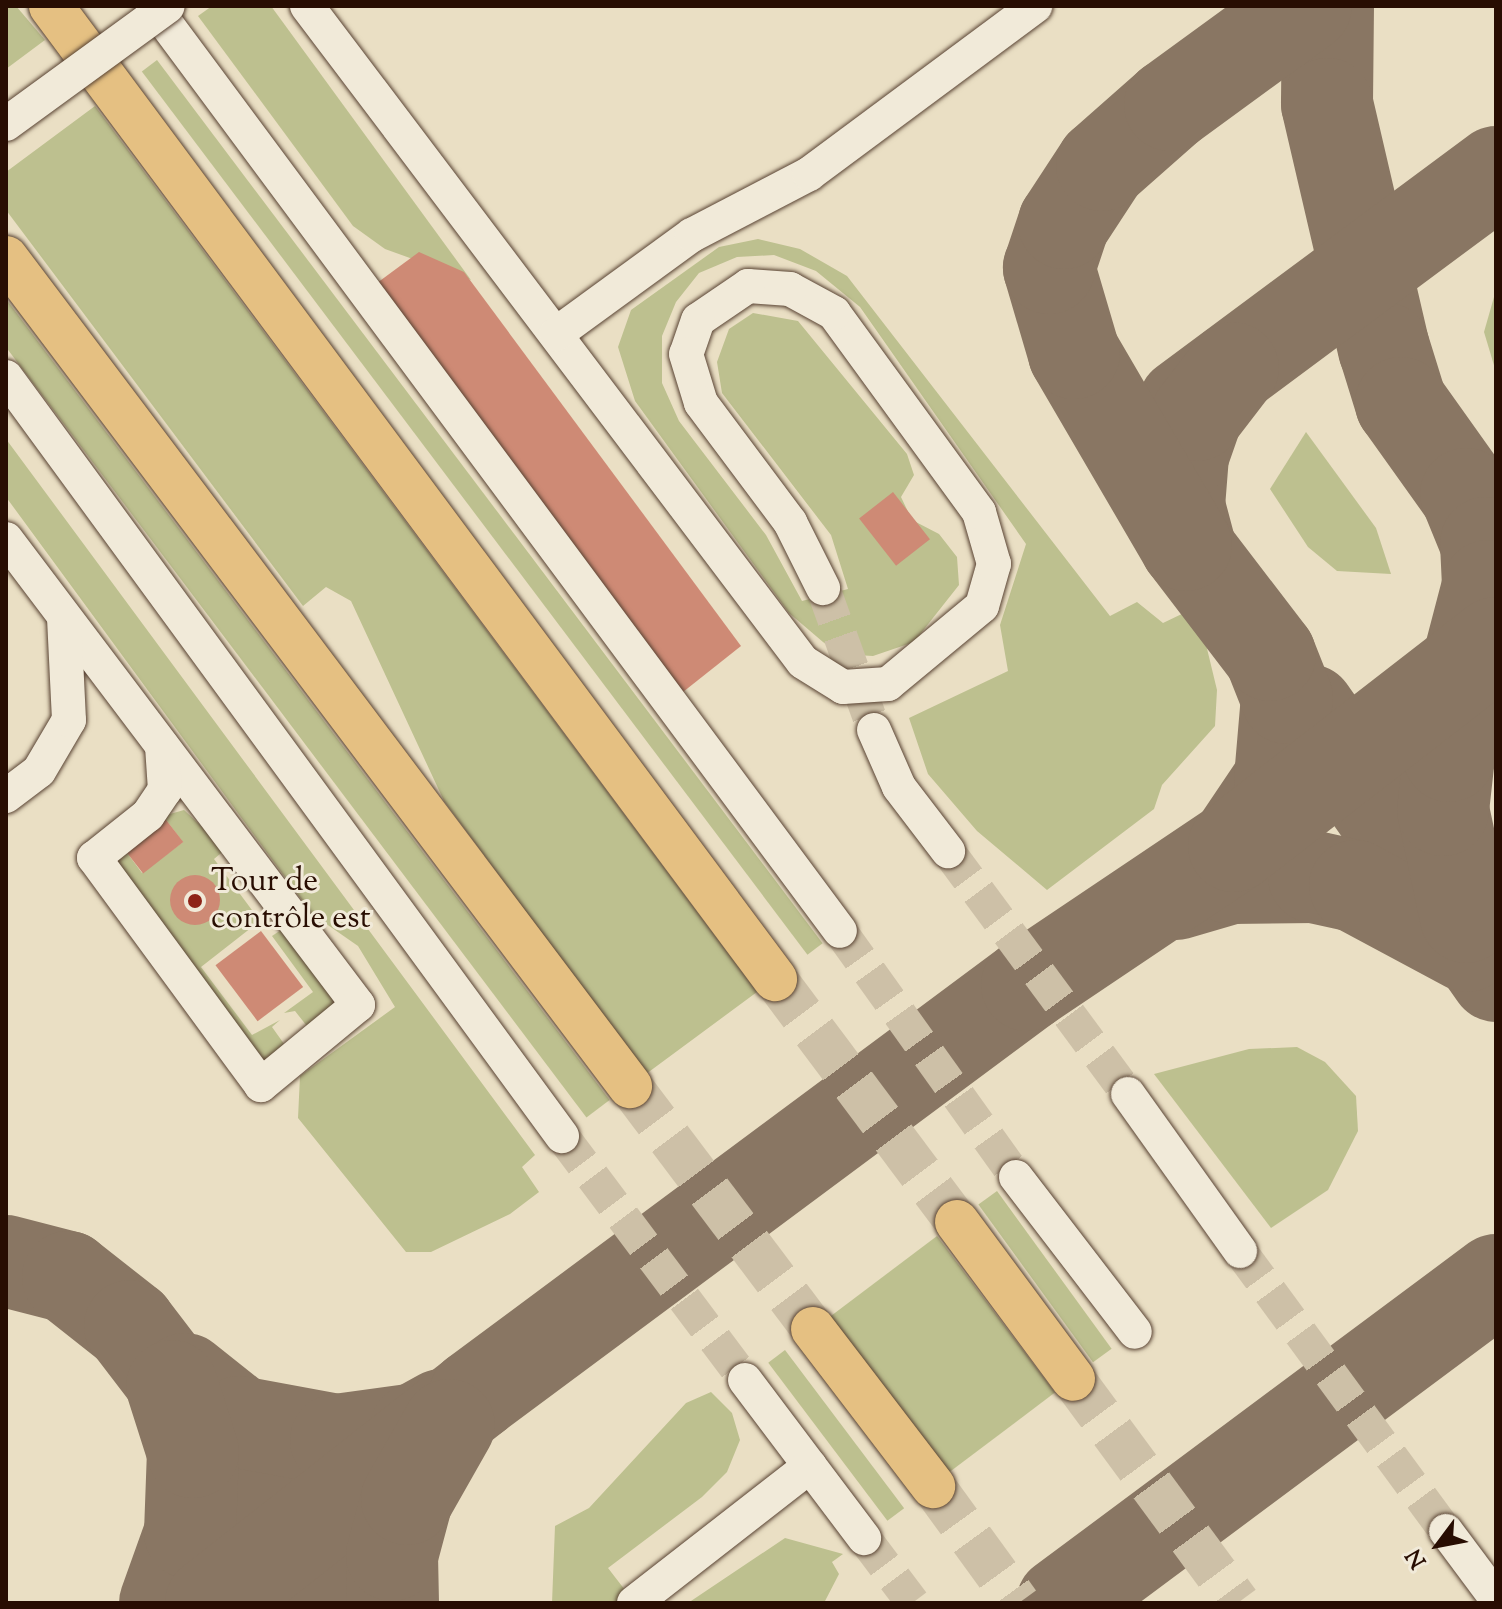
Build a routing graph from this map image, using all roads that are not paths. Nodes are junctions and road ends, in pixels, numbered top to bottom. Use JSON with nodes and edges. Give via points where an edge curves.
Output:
{"nodes":[{"id":1,"x":51,"y":6,"type":"edge"},
{"id":2,"x":153,"y":6,"type":"edge"},
{"id":3,"x":168,"y":6,"type":"edge"},
{"id":4,"x":307,"y":6,"type":"edge"},
{"id":5,"x":1035,"y":6,"type":"edge"},
{"id":6,"x":6,"y":124,"type":"edge"},
{"id":7,"x":6,"y":258,"type":"edge"},
{"id":8,"x":556,"y":334,"type":"junction"},
{"id":9,"x":6,"y":377,"type":"edge"},
{"id":10,"x":6,"y":539,"type":"edge"},
{"id":11,"x":823,"y":588,"type":"tunnel mouth"},
{"id":12,"x":63,"y":615,"type":"junction"},
{"id":13,"x":874,"y":730,"type":"tunnel mouth"},
{"id":14,"x":162,"y":746,"type":"junction"},
{"id":15,"x":6,"y":796,"type":"edge"},
{"id":16,"x":948,"y":851,"type":"tunnel mouth"},
{"id":17,"x":840,"y":931,"type":"tunnel mouth"},
{"id":18,"x":775,"y":979,"type":"tunnel mouth"},
{"id":19,"x":630,"y":1086,"type":"tunnel mouth"},
{"id":20,"x":1128,"y":1094,"type":"tunnel mouth"},
{"id":21,"x":562,"y":1136,"type":"tunnel mouth"},
{"id":22,"x":1016,"y":1177,"type":"tunnel mouth"},
{"id":23,"x":957,"y":1222,"type":"tunnel mouth"},
{"id":24,"x":1240,"y":1251,"type":"tunnel mouth"},
{"id":25,"x":813,"y":1329,"type":"tunnel mouth"},
{"id":26,"x":1135,"y":1332,"type":"dead end"},
{"id":27,"x":1073,"y":1379,"type":"tunnel mouth"},
{"id":28,"x":745,"y":1380,"type":"tunnel mouth"},
{"id":29,"x":810,"y":1466,"type":"junction"},
{"id":30,"x":933,"y":1486,"type":"tunnel mouth"},
{"id":31,"x":1446,"y":1531,"type":"tunnel mouth"},
{"id":32,"x":864,"y":1538,"type":"tunnel mouth"},
{"id":33,"x":1496,"y":1598,"type":"edge"},
{"id":34,"x":634,"y":1603,"type":"edge"}],
"edges":[{"from":1,"to":18,"type":"main road"},
{"from":2,"to":17,"type":"lane"},
{"from":3,"to":6,"type":"lane","bridge":true},
{"from":4,"to":8,"type":"lane"},
{"from":5,"to":8,"type":"lane","via":[[809,174],[692,235]]},
{"from":7,"to":19,"type":"main road"},
{"from":8,"to":11,"type":"lane","via":[[803,662],[843,687],[888,684],[982,606],[994,564],[979,512],[834,313],[790,289],[748,286],[698,320],[686,354],[701,403],[790,522]]},
{"from":9,"to":21,"type":"lane"},
{"from":10,"to":12,"type":"lane"},
{"from":12,"to":14,"type":"lane"},
{"from":12,"to":15,"type":"lane","via":[[71,661],[69,720],[39,771]]},
{"from":13,"to":16,"type":"lane","via":[[899,787]]},
{"from":14,"to":14,"type":"lane","via":[[165,790],[148,815],[94,858],[261,1085],[358,1005]]},
{"from":20,"to":24,"type":"lane"},
{"from":22,"to":26,"type":"lane"},
{"from":23,"to":27,"type":"main road"},
{"from":25,"to":30,"type":"main road"},
{"from":28,"to":29,"type":"lane"},
{"from":29,"to":32,"type":"lane"},
{"from":29,"to":34,"type":"lane"},
{"from":31,"to":33,"type":"lane"}]}
